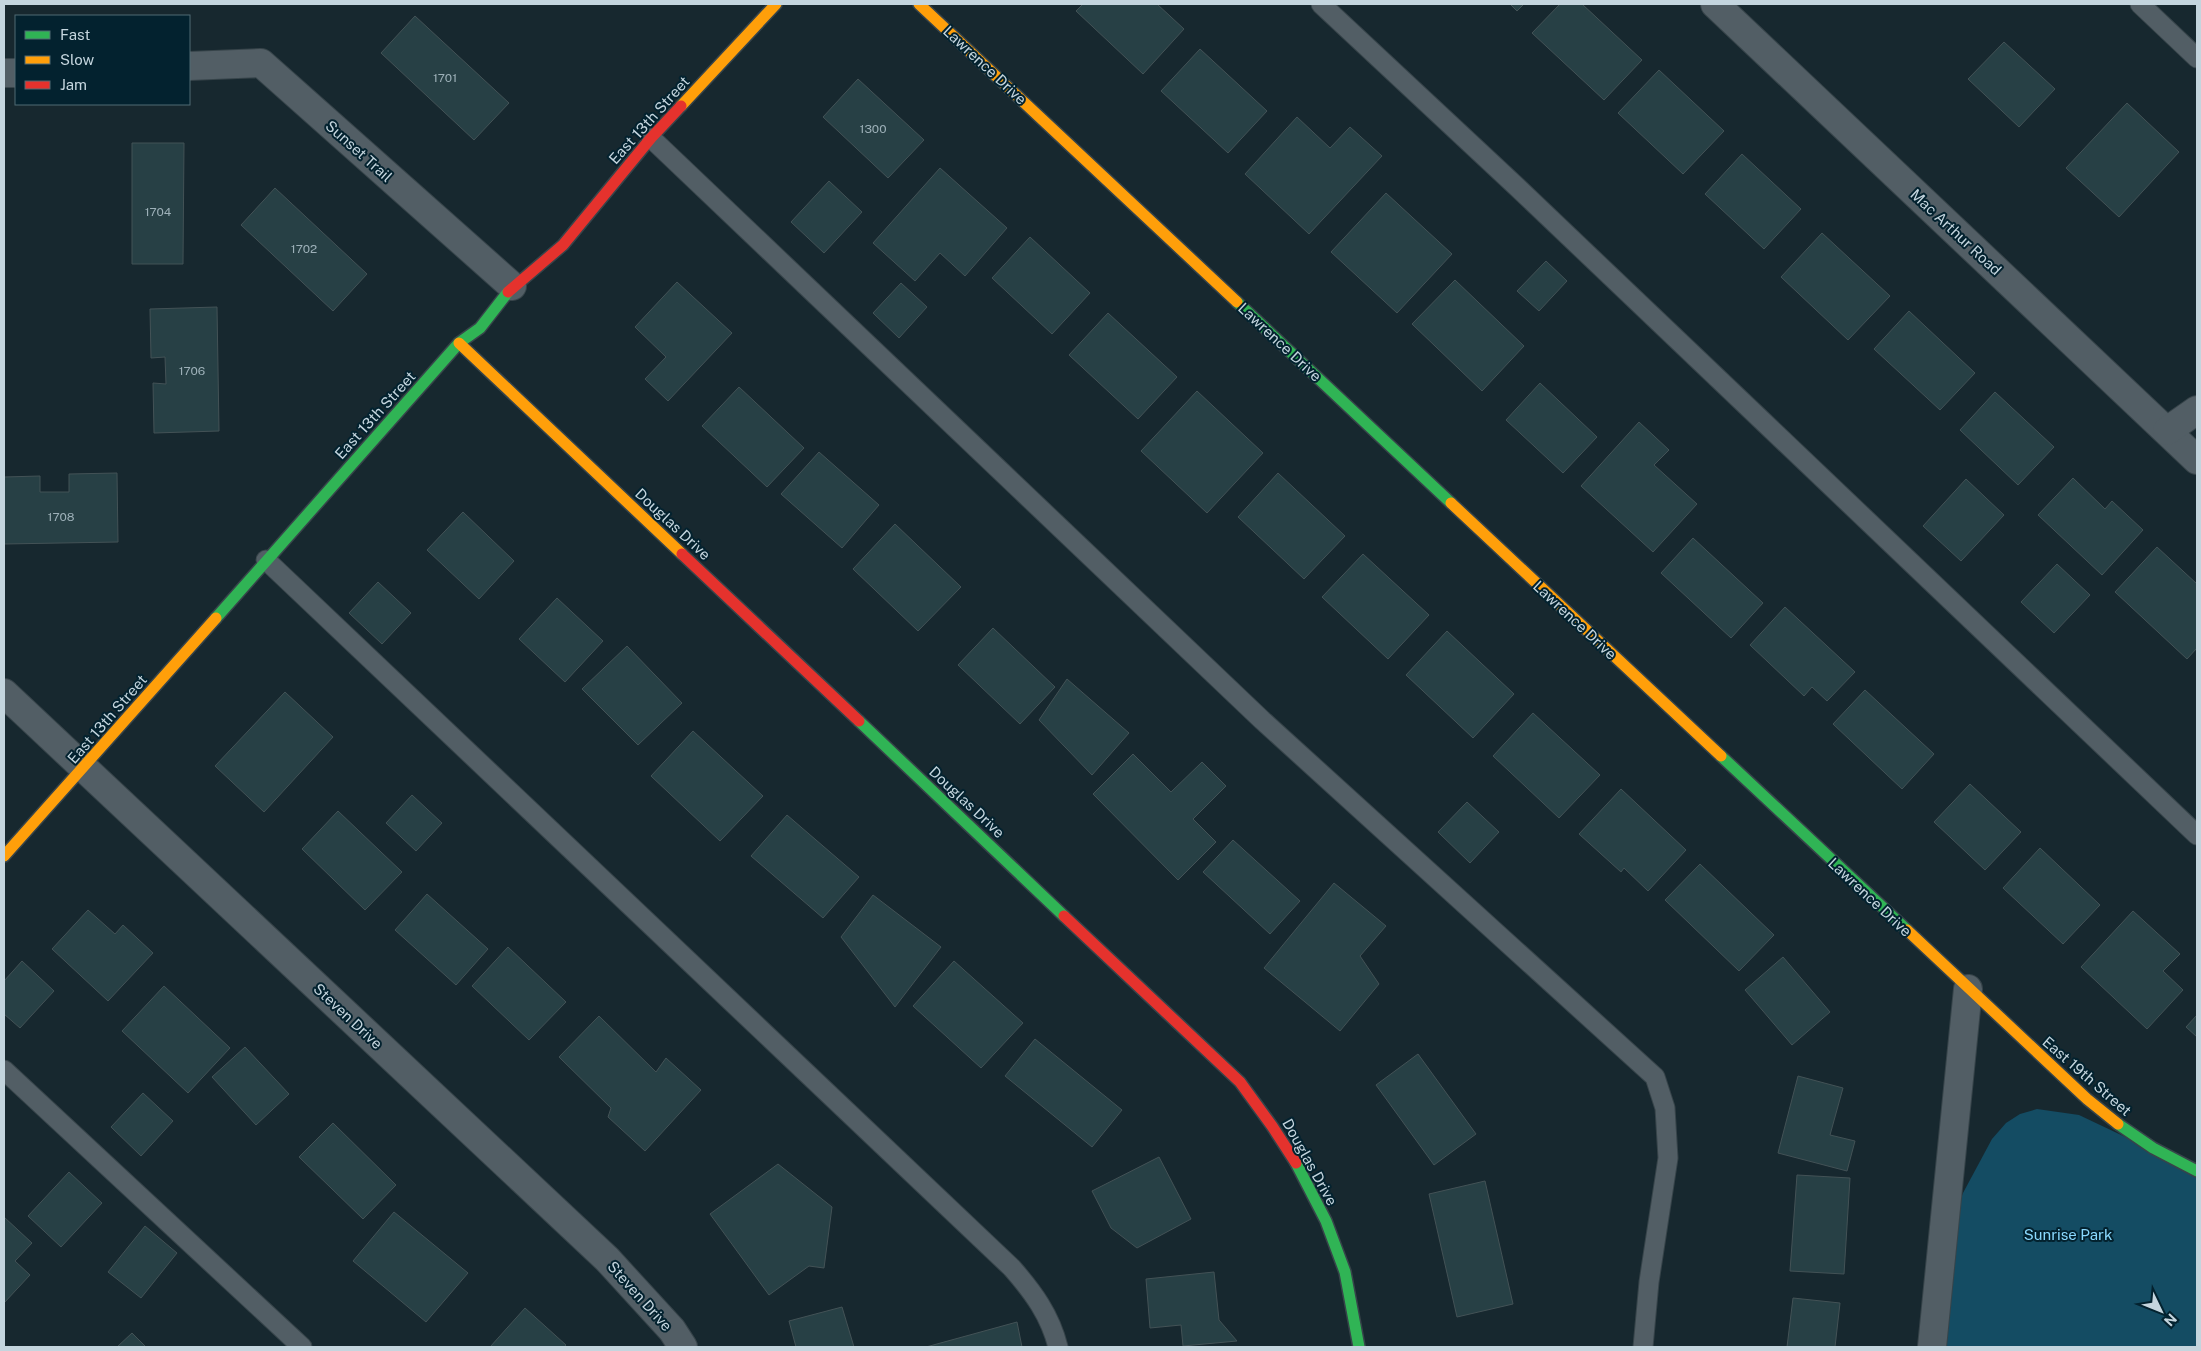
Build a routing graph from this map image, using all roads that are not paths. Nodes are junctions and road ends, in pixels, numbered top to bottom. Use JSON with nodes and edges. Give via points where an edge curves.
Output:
{"nodes":[{"id":1,"x":776,"y":4,"type":"edge"},
{"id":2,"x":920,"y":4,"type":"edge"},
{"id":3,"x":1321,"y":4,"type":"edge"},
{"id":4,"x":1715,"y":4,"type":"edge"},
{"id":5,"x":2140,"y":4,"type":"edge"},
{"id":6,"x":2197,"y":58,"type":"edge"},
{"id":7,"x":190,"y":66,"type":"edge"},
{"id":8,"x":651,"y":138,"type":"junction"},
{"id":9,"x":512,"y":286,"type":"junction"},
{"id":10,"x":459,"y":343,"type":"junction"},
{"id":11,"x":2197,"y":410,"type":"edge"},
{"id":12,"x":2167,"y":431,"type":"junction"},
{"id":13,"x":2197,"y":460,"type":"edge"},
{"id":14,"x":266,"y":560,"type":"junction"},
{"id":15,"x":4,"y":693,"type":"edge"},
{"id":16,"x":84,"y":767,"type":"junction"},
{"id":17,"x":2197,"y":835,"type":"edge"},
{"id":18,"x":4,"y":856,"type":"edge"},
{"id":19,"x":1968,"y":989,"type":"junction"},
{"id":20,"x":4,"y":1070,"type":"edge"},
{"id":21,"x":2197,"y":1171,"type":"edge"},
{"id":22,"x":302,"y":1347,"type":"edge"},
{"id":23,"x":683,"y":1347,"type":"edge"},
{"id":24,"x":1058,"y":1347,"type":"edge"},
{"id":25,"x":1359,"y":1347,"type":"edge"},
{"id":26,"x":1643,"y":1347,"type":"edge"},
{"id":27,"x":1932,"y":1347,"type":"edge"}],
"edges":[{"from":1,"to":8,"type":"street","name":"East 13th Street"},
{"from":2,"to":19,"type":"street","name":"Lawrence Drive"},
{"from":3,"to":17,"type":"lane","via":[[1554,221]]},
{"from":4,"to":12,"type":"street","name":"Mac Arthur Road"},
{"from":5,"to":6,"type":"lane"},
{"from":7,"to":9,"type":"street","name":"Sunset Trail","via":[[261,63]]},
{"from":8,"to":9,"type":"street","name":"East 13th Street","via":[[563,245]]},
{"from":8,"to":26,"type":"lane","via":[[1262,720],[1655,1076],[1664,1108],[1668,1158],[1649,1282]]},
{"from":9,"to":10,"type":"street","name":"East 13th Street","via":[[480,328]]},
{"from":10,"to":14,"type":"street","name":"East 13th Street"},
{"from":10,"to":25,"type":"street","name":"Douglas Drive","via":[[1240,1082],[1294,1157],[1332,1237],[1345,1273]]},
{"from":11,"to":12,"type":"street"},
{"from":12,"to":13,"type":"street","name":"Mac Arthur Road"},
{"from":14,"to":16,"type":"street","name":"East 13th Street"},
{"from":14,"to":24,"type":"lane","via":[[1012,1268],[1041,1303]]},
{"from":15,"to":16,"type":"street","name":"Steven Drive"},
{"from":16,"to":18,"type":"street","name":"East 13th Street"},
{"from":16,"to":23,"type":"street","name":"Steven Drive","via":[[607,1259],[672,1330]]},
{"from":19,"to":21,"type":"street","name":"East 19th Street","via":[[2101,1111],[2169,1158]]},
{"from":19,"to":27,"type":"street"},
{"from":20,"to":22,"type":"lane"}]}
